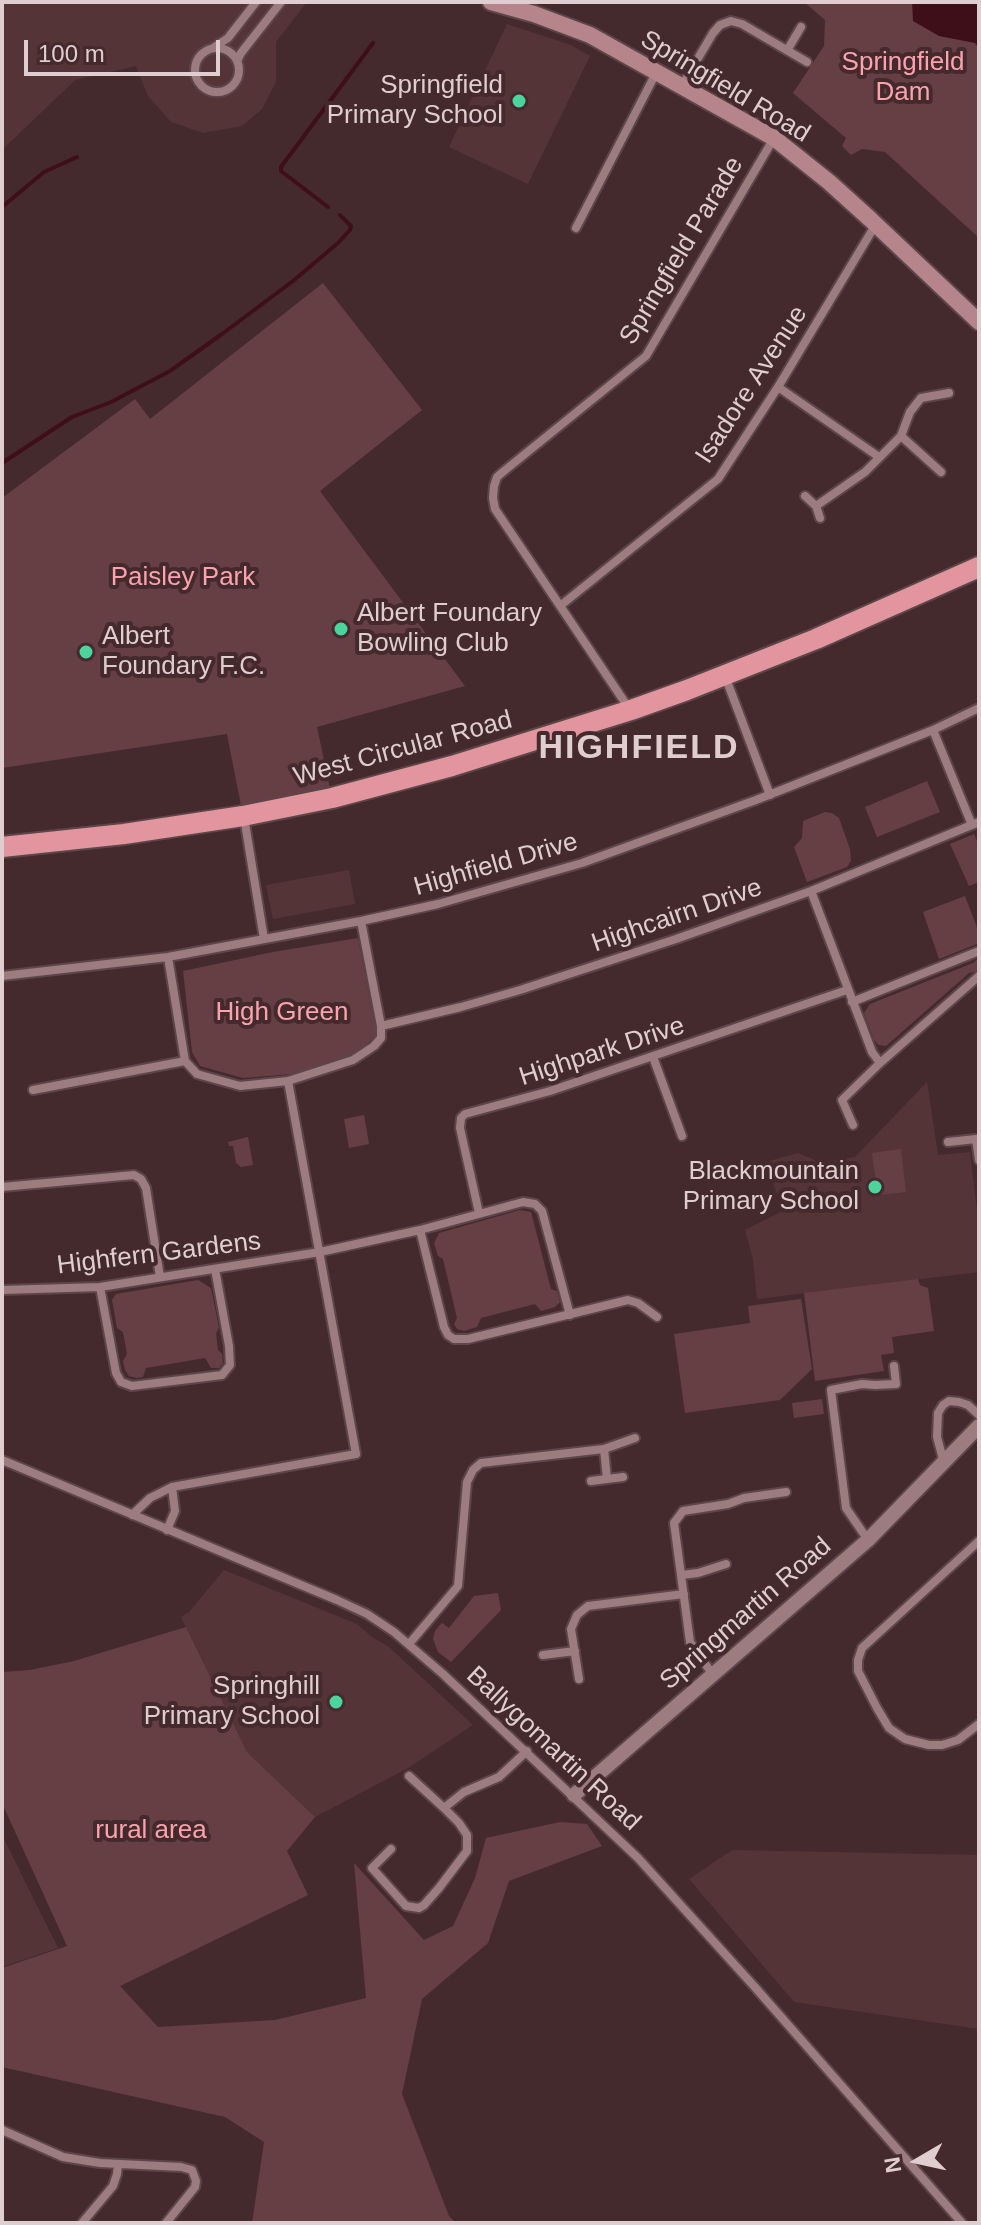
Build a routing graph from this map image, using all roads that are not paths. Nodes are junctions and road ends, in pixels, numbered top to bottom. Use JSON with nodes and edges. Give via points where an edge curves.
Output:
{"nodes":[{"id":1,"x":256,"y":2,"type":"edge"},
{"id":2,"x":281,"y":2,"type":"edge"},
{"id":3,"x":491,"y":2,"type":"edge"},
{"id":4,"x":516,"y":5,"type":"edge"},
{"id":5,"x":801,"y":27,"type":"dead end"},
{"id":6,"x":213,"y":48,"type":"junction"},
{"id":7,"x":788,"y":49,"type":"junction"},
{"id":8,"x":237,"y":61,"type":"junction"},
{"id":9,"x":807,"y":62,"type":"dead end"},
{"id":10,"x":656,"y":73,"type":"junction"},
{"id":11,"x":681,"y":87,"type":"junction"},
{"id":12,"x":774,"y":138,"type":"junction"},
{"id":13,"x":876,"y":224,"type":"junction"},
{"id":14,"x":576,"y":228,"type":"dead end"},
{"id":15,"x":979,"y":322,"type":"edge"},
{"id":16,"x":778,"y":387,"type":"junction"},
{"id":17,"x":949,"y":393,"type":"dead end"},
{"id":18,"x":901,"y":436,"type":"junction"},
{"id":19,"x":879,"y":457,"type":"junction"},
{"id":20,"x":941,"y":472,"type":"dead end"},
{"id":21,"x":805,"y":496,"type":"dead end"},
{"id":22,"x":816,"y":506,"type":"junction"},
{"id":23,"x":820,"y":518,"type":"dead end"},
{"id":24,"x":979,"y":567,"type":"edge"},
{"id":25,"x":560,"y":606,"type":"junction"},
{"id":26,"x":724,"y":676,"type":"junction"},
{"id":27,"x":979,"y":708,"type":"edge"},
{"id":28,"x":631,"y":710,"type":"junction"},
{"id":29,"x":933,"y":730,"type":"junction"},
{"id":30,"x":770,"y":795,"type":"junction"},
{"id":31,"x":243,"y":816,"type":"junction"},
{"id":32,"x":975,"y":823,"type":"edge"},
{"id":33,"x":2,"y":847,"type":"edge"},
{"id":34,"x":811,"y":891,"type":"junction"},
{"id":35,"x":361,"y":921,"type":"junction"},
{"id":36,"x":264,"y":939,"type":"junction"},
{"id":37,"x":979,"y":951,"type":"edge"},
{"id":38,"x":168,"y":957,"type":"junction"},
{"id":39,"x":2,"y":976,"type":"edge"},
{"id":40,"x":979,"y":976,"type":"edge"},
{"id":41,"x":847,"y":990,"type":"junction"},
{"id":42,"x":852,"y":1002,"type":"junction"},
{"id":43,"x":381,"y":1026,"type":"junction"},
{"id":44,"x":653,"y":1057,"type":"junction"},
{"id":45,"x":185,"y":1061,"type":"junction"},
{"id":46,"x":880,"y":1063,"type":"junction"},
{"id":47,"x":288,"y":1081,"type":"junction"},
{"id":48,"x":33,"y":1090,"type":"dead end"},
{"id":49,"x":690,"y":1122,"type":"dead end"},
{"id":50,"x":853,"y":1125,"type":"dead end"},
{"id":51,"x":948,"y":1142,"type":"dead end"},
{"id":52,"x":979,"y":1160,"type":"edge"},
{"id":53,"x":2,"y":1187,"type":"edge"},
{"id":54,"x":479,"y":1213,"type":"junction"},
{"id":55,"x":420,"y":1230,"type":"junction"},
{"id":56,"x":320,"y":1252,"type":"junction"},
{"id":57,"x":215,"y":1269,"type":"junction"},
{"id":58,"x":160,"y":1277,"type":"junction"},
{"id":59,"x":100,"y":1287,"type":"junction"},
{"id":60,"x":2,"y":1290,"type":"edge"},
{"id":61,"x":570,"y":1315,"type":"junction"},
{"id":62,"x":657,"y":1317,"type":"dead end"},
{"id":63,"x":894,"y":1366,"type":"dead end"},
{"id":64,"x":979,"y":1415,"type":"edge"},
{"id":65,"x":979,"y":1426,"type":"edge"},
{"id":66,"x":635,"y":1438,"type":"dead end"},
{"id":67,"x":604,"y":1449,"type":"junction"},
{"id":68,"x":2,"y":1460,"type":"edge"},
{"id":69,"x":944,"y":1464,"type":"junction"},
{"id":70,"x":623,"y":1477,"type":"dead end"},
{"id":71,"x":607,"y":1479,"type":"junction"},
{"id":72,"x":591,"y":1481,"type":"dead end"},
{"id":73,"x":172,"y":1487,"type":"junction"},
{"id":74,"x":786,"y":1492,"type":"dead end"},
{"id":75,"x":132,"y":1515,"type":"junction"},
{"id":76,"x":167,"y":1530,"type":"junction"},
{"id":77,"x":868,"y":1540,"type":"junction"},
{"id":78,"x":979,"y":1541,"type":"edge"},
{"id":79,"x":726,"y":1564,"type":"dead end"},
{"id":80,"x":681,"y":1575,"type":"junction"},
{"id":81,"x":684,"y":1594,"type":"junction"},
{"id":82,"x":409,"y":1644,"type":"junction"},
{"id":83,"x":575,"y":1651,"type":"junction"},
{"id":84,"x":543,"y":1655,"type":"dead end"},
{"id":85,"x":713,"y":1675,"type":"junction"},
{"id":86,"x":579,"y":1679,"type":"dead end"},
{"id":87,"x":979,"y":1724,"type":"edge"},
{"id":88,"x":527,"y":1751,"type":"junction"},
{"id":89,"x":409,"y":1776,"type":"dead end"},
{"id":90,"x":574,"y":1795,"type":"junction"},
{"id":91,"x":444,"y":1808,"type":"junction"},
{"id":92,"x":391,"y":1849,"type":"dead end"},
{"id":93,"x":2,"y":2130,"type":"edge"},
{"id":94,"x":118,"y":2164,"type":"junction"},
{"id":95,"x":82,"y":2223,"type":"edge"},
{"id":96,"x":166,"y":2223,"type":"edge"},
{"id":97,"x":962,"y":2223,"type":"edge"}],
"edges":[{"from":1,"to":6,"type":"street","via":[[228,38]]},
{"from":2,"to":8,"type":"street"},
{"from":3,"to":4,"type":"main road","name":"Springfield Road"},
{"from":4,"to":10,"type":"main road","name":"Springfield Road","via":[[590,35]]},
{"from":5,"to":7,"type":"street"},
{"from":6,"to":8,"type":"street","via":[[227,50]]},
{"from":6,"to":8,"type":"street","via":[[200,55],[194,69],[198,82],[209,91],[230,88],[238,76]]},
{"from":7,"to":9,"type":"street"},
{"from":7,"to":11,"type":"street","via":[[731,21],[713,33]]},
{"from":10,"to":11,"type":"main road","name":"Springfield Road"},
{"from":10,"to":14,"type":"street"},
{"from":11,"to":12,"type":"main road","name":"Springfield Road"},
{"from":12,"to":13,"type":"main road","name":"Springfield Road"},
{"from":12,"to":25,"type":"street","name":"Springfield Parade","via":[[646,356],[497,477],[495,509]]},
{"from":13,"to":15,"type":"main road","name":"Springfield Road"},
{"from":13,"to":16,"type":"street","name":"Isadore Avenue"},
{"from":16,"to":19,"type":"street"},
{"from":16,"to":25,"type":"street","name":"Isadore Avenue","via":[[718,479]]},
{"from":17,"to":18,"type":"street","via":[[921,398]]},
{"from":18,"to":19,"type":"street"},
{"from":18,"to":20,"type":"street"},
{"from":19,"to":22,"type":"street"},
{"from":21,"to":22,"type":"street"},
{"from":22,"to":23,"type":"street"},
{"from":24,"to":26,"type":"highway","name":"West Circular Road"},
{"from":25,"to":28,"type":"street","name":"Springfield Parade"},
{"from":26,"to":28,"type":"highway","name":"West Circular Road"},
{"from":26,"to":30,"type":"street"},
{"from":27,"to":29,"type":"street","name":"Highfield Drive"},
{"from":28,"to":31,"type":"highway","name":"West Circular Road","via":[[394,782]]},
{"from":29,"to":30,"type":"street","name":"Highfield Drive"},
{"from":29,"to":32,"type":"street"},
{"from":30,"to":35,"type":"street","name":"Highfield Drive","via":[[582,863]]},
{"from":31,"to":33,"type":"highway","name":"West Circular Road"},
{"from":31,"to":36,"type":"street"},
{"from":32,"to":34,"type":"street","name":"Highcairn Drive"},
{"from":34,"to":41,"type":"street"},
{"from":34,"to":43,"type":"street","name":"Highcairn Drive","via":[[534,985]]},
{"from":35,"to":36,"type":"street","name":"Highfield Drive"},
{"from":35,"to":43,"type":"street"},
{"from":36,"to":38,"type":"street","name":"Highfield Drive"},
{"from":37,"to":42,"type":"street"},
{"from":38,"to":39,"type":"street","name":"Highfield Drive"},
{"from":38,"to":45,"type":"street"},
{"from":40,"to":46,"type":"street"},
{"from":41,"to":42,"type":"street"},
{"from":41,"to":44,"type":"street","name":"Highpark Drive"},
{"from":42,"to":46,"type":"street"},
{"from":43,"to":47,"type":"street","via":[[381,1038],[353,1060]]},
{"from":44,"to":49,"type":"street","via":[[680,1131]]},
{"from":44,"to":54,"type":"street","name":"Highpark Drive","via":[[465,1114],[460,1128]]},
{"from":45,"to":47,"type":"street","via":[[197,1074],[240,1086]]},
{"from":45,"to":48,"type":"street"},
{"from":46,"to":50,"type":"street","via":[[842,1100]]},
{"from":47,"to":56,"type":"street"},
{"from":51,"to":52,"type":"street","via":[[976,1139]]},
{"from":53,"to":58,"type":"street","via":[[134,1175],[146,1188]]},
{"from":54,"to":55,"type":"street","name":"Highfern Gardens"},
{"from":54,"to":61,"type":"street","name":"Highfern Gardens","via":[[523,1202],[542,1211]]},
{"from":55,"to":56,"type":"street","name":"Highfern Gardens"},
{"from":55,"to":61,"type":"street","via":[[444,1327],[454,1339]]},
{"from":56,"to":57,"type":"street","name":"Highfern Gardens"},
{"from":56,"to":73,"type":"street","via":[[356,1454]]},
{"from":57,"to":58,"type":"street","name":"Highfern Gardens"},
{"from":57,"to":59,"type":"street","via":[[229,1346],[230,1365],[222,1375],[132,1386],[121,1382]]},
{"from":58,"to":59,"type":"street","name":"Highfern Gardens"},
{"from":59,"to":60,"type":"street","name":"Highfern Gardens"},
{"from":61,"to":62,"type":"street","via":[[628,1300]]},
{"from":63,"to":77,"type":"street","via":[[896,1384],[831,1390],[846,1508]]},
{"from":64,"to":69,"type":"street","via":[[959,1402],[943,1405],[937,1437]]},
{"from":65,"to":69,"type":"street","name":"Springmartin Road"},
{"from":66,"to":67,"type":"street"},
{"from":67,"to":71,"type":"street"},
{"from":67,"to":82,"type":"street","via":[[481,1463],[473,1470],[467,1482],[458,1586]]},
{"from":68,"to":75,"type":"street","name":"Ballygomartin Road"},
{"from":69,"to":77,"type":"street","name":"Springmartin Road"},
{"from":70,"to":71,"type":"street"},
{"from":71,"to":72,"type":"street"},
{"from":73,"to":75,"type":"street"},
{"from":73,"to":76,"type":"street","via":[[175,1511]]},
{"from":74,"to":80,"type":"street","via":[[683,1511],[674,1523]]},
{"from":75,"to":76,"type":"street","name":"Ballygomartin Road"},
{"from":76,"to":82,"type":"street","name":"Ballygomartin Road","via":[[352,1606]]},
{"from":77,"to":85,"type":"street","name":"Springmartin Road"},
{"from":78,"to":87,"type":"street","via":[[862,1648],[858,1660],[858,1671],[877,1708],[889,1728],[905,1739],[942,1745]]},
{"from":79,"to":80,"type":"street"},
{"from":80,"to":81,"type":"street"},
{"from":81,"to":83,"type":"street","via":[[588,1606],[571,1629]]},
{"from":81,"to":85,"type":"street","via":[[690,1642]]},
{"from":82,"to":88,"type":"street","name":"Ballygomartin Road"},
{"from":83,"to":84,"type":"street"},
{"from":83,"to":86,"type":"street"},
{"from":85,"to":90,"type":"street","name":"Springmartin Road"},
{"from":88,"to":90,"type":"street","name":"Ballygomartin Road"},
{"from":88,"to":91,"type":"street","via":[[499,1777],[464,1792]]},
{"from":89,"to":91,"type":"street"},
{"from":90,"to":97,"type":"street","name":"Ballygomartin Road","via":[[679,1903]]},
{"from":91,"to":92,"type":"street","via":[[469,1844],[419,1908],[406,1906],[372,1868]]},
{"from":93,"to":94,"type":"street","via":[[63,2157]]},
{"from":94,"to":95,"type":"street","via":[[113,2186]]},
{"from":94,"to":96,"type":"street","via":[[192,2170],[195,2187]]}]}
